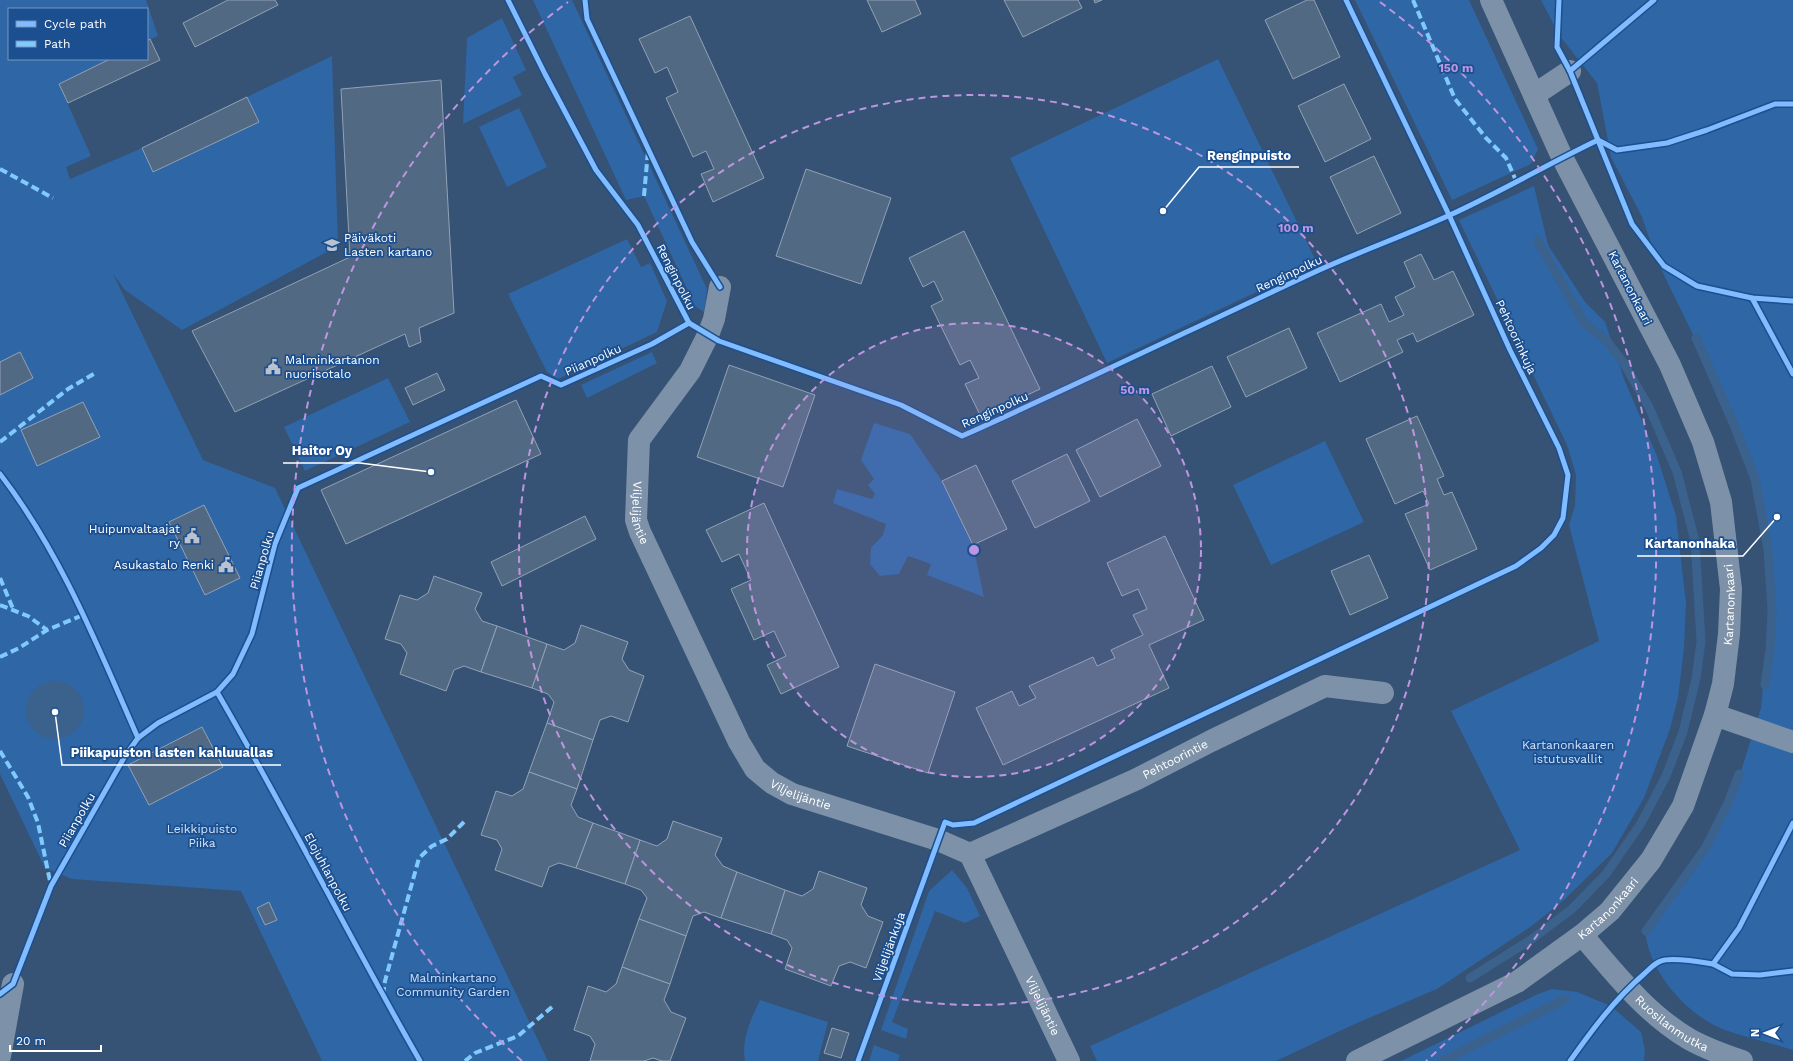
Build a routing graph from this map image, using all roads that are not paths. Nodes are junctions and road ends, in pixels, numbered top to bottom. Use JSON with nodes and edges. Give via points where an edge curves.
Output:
{"nodes":[{"id":1,"x":1491,"y":0,"type":"edge"},
{"id":2,"x":1570,"y":71,"type":"dead end"},
{"id":3,"x":1534,"y":95,"type":"junction"},
{"id":4,"x":720,"y":286,"type":"dead end"},
{"id":5,"x":1383,"y":693,"type":"dead end"},
{"id":6,"x":1715,"y":715,"type":"junction"},
{"id":7,"x":1793,"y":742,"type":"edge"},
{"id":8,"x":970,"y":854,"type":"junction"},
{"id":9,"x":1582,"y":935,"type":"junction"},
{"id":10,"x":13,"y":984,"type":"dead end"},
{"id":11,"x":0,"y":1057,"type":"edge"},
{"id":12,"x":1367,"y":1059,"type":"edge"},
{"id":13,"x":1,"y":1061,"type":"edge"},
{"id":14,"x":1069,"y":1061,"type":"edge"},
{"id":15,"x":1742,"y":1061,"type":"edge"}],
"edges":[{"from":1,"to":3,"type":"street","name":"Kartanonkaari"},
{"from":2,"to":3,"type":"street"},
{"from":3,"to":6,"type":"street","name":"Kartanonkaari","via":[[1566,164],[1670,365],[1703,442],[1721,502],[1731,589],[1723,684]]},
{"from":4,"to":8,"type":"street","name":"Viljelijäntie","via":[[714,319],[690,371],[640,440],[636,520],[640,532],[739,742],[755,769],[772,783],[792,794],[938,840]]},
{"from":5,"to":8,"type":"street","name":"Pehtoorintie","via":[[1325,686],[1137,779]]},
{"from":6,"to":7,"type":"street"},
{"from":6,"to":9,"type":"street","name":"Kartanonkaari","via":[[1683,806],[1651,860],[1610,911]]},
{"from":8,"to":14,"type":"street","name":"Viljelijäntie"},
{"from":9,"to":12,"type":"street","name":"Kartanonkaari","via":[[1517,982]]},
{"from":9,"to":15,"type":"street","name":"Ruosilanmutka","via":[[1628,988],[1666,1023],[1689,1039],[1715,1052]]},
{"from":10,"to":11,"type":"street"},
{"from":11,"to":13,"type":"street"}]}
